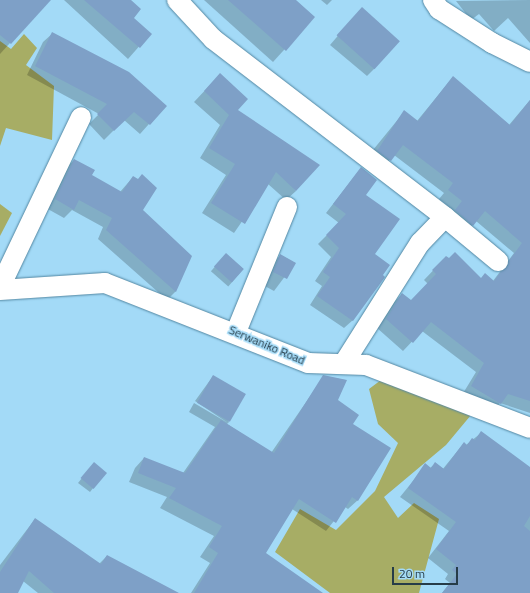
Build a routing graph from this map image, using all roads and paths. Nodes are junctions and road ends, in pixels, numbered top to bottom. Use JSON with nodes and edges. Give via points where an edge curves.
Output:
{"nodes":[{"id":1,"x":177,"y":0,"type":"edge"},
{"id":2,"x":433,"y":0,"type":"edge"},
{"id":3,"x":530,"y":62,"type":"edge"},
{"id":4,"x":81,"y":117,"type":"dead end"},
{"id":5,"x":287,"y":207,"type":"dead end"},
{"id":6,"x":445,"y":217,"type":"junction"},
{"id":7,"x":498,"y":261,"type":"dead end"},
{"id":8,"x":0,"y":288,"type":"edge"},
{"id":9,"x":236,"y":332,"type":"junction"},
{"id":10,"x":344,"y":363,"type":"junction"},
{"id":11,"x":530,"y":428,"type":"edge"}],
"edges":[{"from":1,"to":6,"type":"street","via":[[213,39]]},
{"from":2,"to":3,"type":"street","via":[[439,9],[492,43]]},
{"from":4,"to":8,"type":"street"},
{"from":5,"to":9,"type":"street"},
{"from":6,"to":7,"type":"street"},
{"from":6,"to":10,"type":"street","via":[[420,243]]},
{"from":8,"to":9,"type":"street","name":"Serwaniko Road","via":[[105,283]]},
{"from":9,"to":10,"type":"street","name":"Serwaniko Road","via":[[308,363]]},
{"from":10,"to":11,"type":"street","name":"Serwaniko Road","via":[[366,365]]}]}
